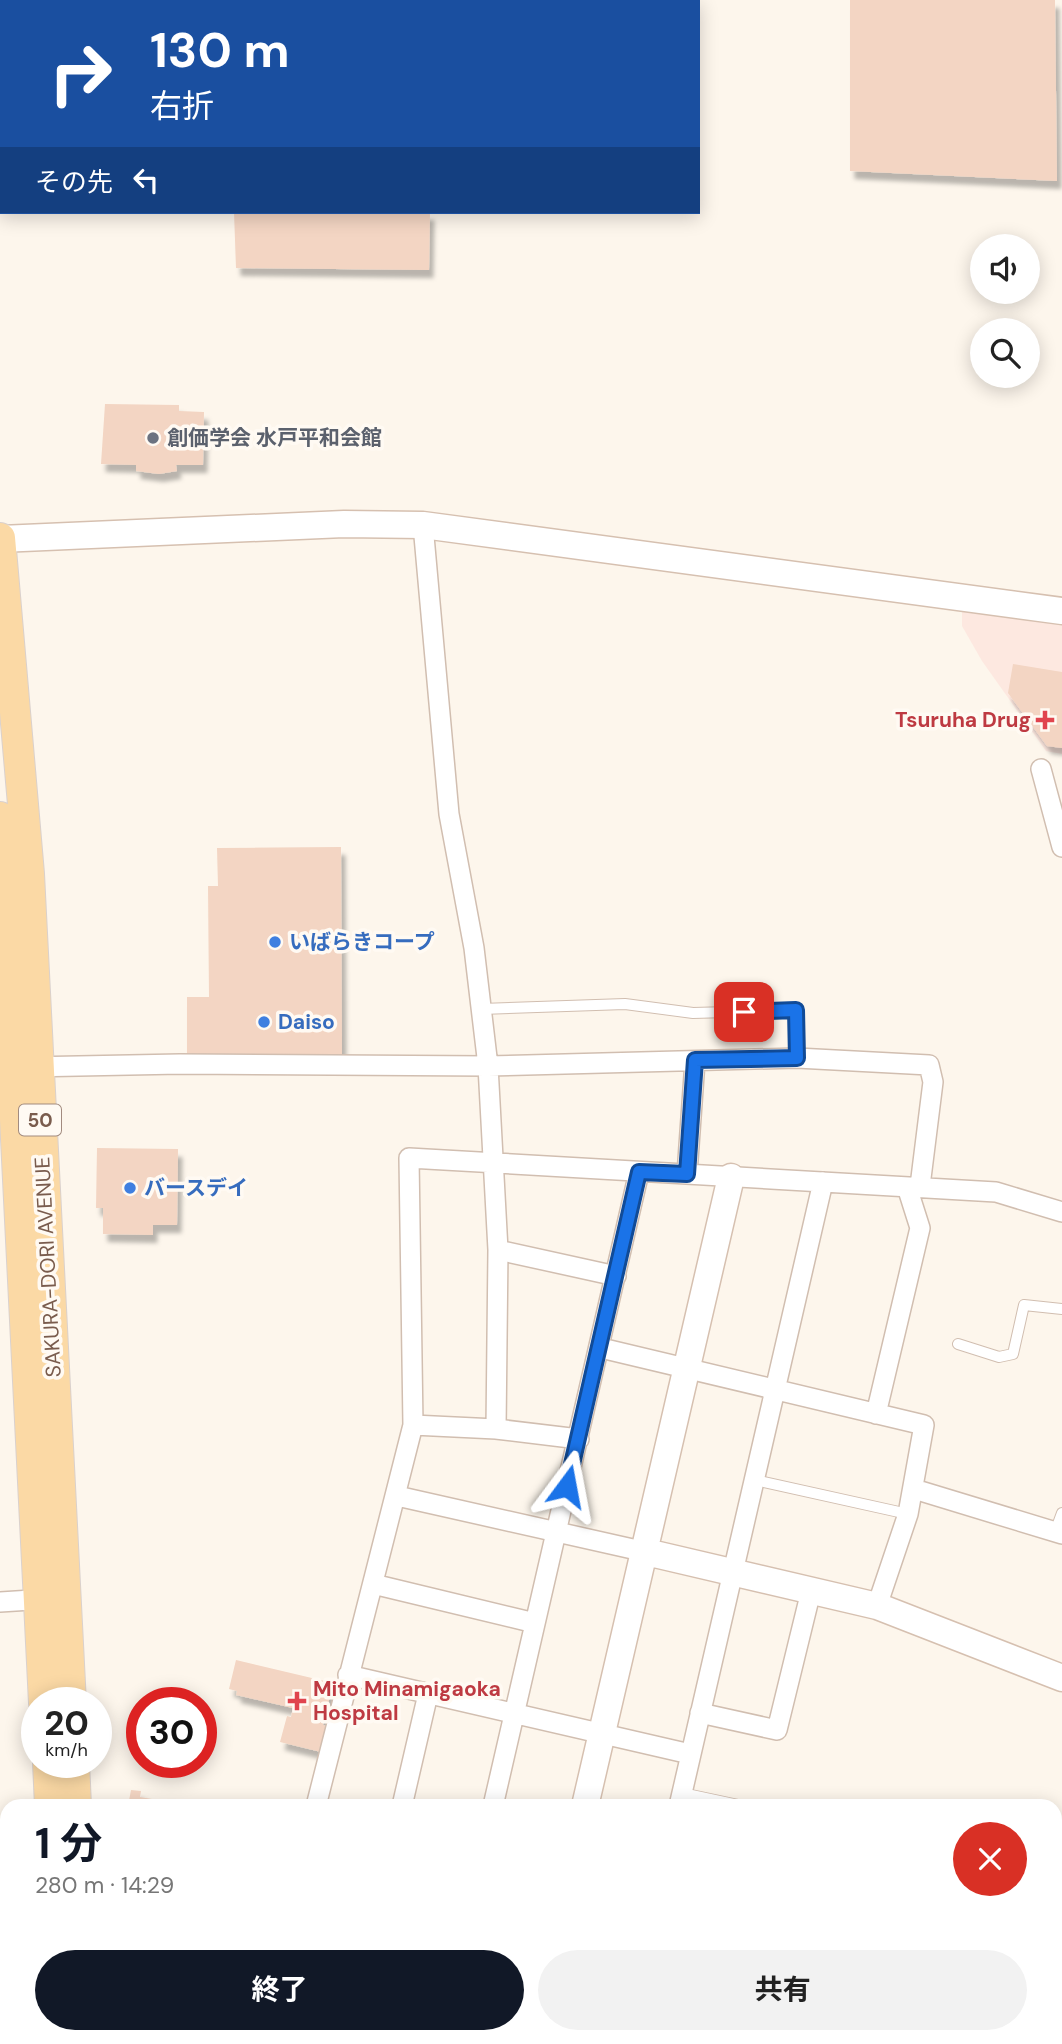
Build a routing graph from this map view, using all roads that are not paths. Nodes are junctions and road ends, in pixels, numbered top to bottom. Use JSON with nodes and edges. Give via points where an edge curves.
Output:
{"nodes":[{"id":1,"x":423,"y":525,"type":"junction"},
{"id":2,"x":0,"y":538,"type":"edge"},
{"id":3,"x":1062,"y":611,"type":"edge"},
{"id":4,"x":1041,"y":769,"type":"dead end"},
{"id":5,"x":1055,"y":795,"type":"edge"},
{"id":6,"x":0,"y":817,"type":"edge"},
{"id":7,"x":1062,"y":847,"type":"edge"},
{"id":8,"x":5,"y":1003,"type":"edge"},
{"id":9,"x":481,"y":1009,"type":"junction"},
{"id":10,"x":797,"y":1058,"type":"junction"},
{"id":11,"x":695,"y":1060,"type":"junction"},
{"id":12,"x":488,"y":1066,"type":"junction"},
{"id":13,"x":26,"y":1067,"type":"junction"},
{"id":14,"x":494,"y":1160,"type":"junction"},
{"id":15,"x":639,"y":1172,"type":"junction"},
{"id":16,"x":687,"y":1174,"type":"junction"},
{"id":17,"x":731,"y":1177,"type":"junction"},
{"id":18,"x":823,"y":1182,"type":"junction"},
{"id":19,"x":913,"y":1187,"type":"junction"},
{"id":20,"x":1062,"y":1212,"type":"edge"},
{"id":21,"x":498,"y":1250,"type":"junction"},
{"id":22,"x":616,"y":1276,"type":"junction"},
{"id":23,"x":1062,"y":1309,"type":"edge"},
{"id":24,"x":958,"y":1344,"type":"dead end"},
{"id":25,"x":601,"y":1348,"type":"junction"},
{"id":26,"x":687,"y":1370,"type":"junction"},
{"id":27,"x":774,"y":1390,"type":"junction"},
{"id":28,"x":876,"y":1414,"type":"junction"},
{"id":29,"x":414,"y":1425,"type":"junction"},
{"id":30,"x":496,"y":1429,"type":"junction"},
{"id":31,"x":579,"y":1439,"type":"junction"},
{"id":32,"x":755,"y":1480,"type":"junction"},
{"id":33,"x":914,"y":1489,"type":"junction"},
{"id":34,"x":397,"y":1496,"type":"junction"},
{"id":35,"x":1062,"y":1513,"type":"edge"},
{"id":36,"x":908,"y":1514,"type":"junction"},
{"id":37,"x":556,"y":1533,"type":"junction"},
{"id":38,"x":1059,"y":1533,"type":"edge"},
{"id":39,"x":646,"y":1552,"type":"junction"},
{"id":40,"x":733,"y":1572,"type":"junction"},
{"id":41,"x":373,"y":1584,"type":"junction"},
{"id":42,"x":811,"y":1591,"type":"junction"},
{"id":43,"x":52,"y":1599,"type":"junction"},
{"id":44,"x":0,"y":1602,"type":"edge"},
{"id":45,"x":877,"y":1606,"type":"junction"},
{"id":46,"x":535,"y":1623,"type":"junction"},
{"id":47,"x":348,"y":1675,"type":"junction"},
{"id":48,"x":1062,"y":1678,"type":"edge"},
{"id":49,"x":45,"y":1687,"type":"edge"},
{"id":50,"x":68,"y":1687,"type":"edge"},
{"id":51,"x":428,"y":1694,"type":"junction"},
{"id":52,"x":514,"y":1713,"type":"junction"},
{"id":53,"x":700,"y":1713,"type":"junction"},
{"id":54,"x":601,"y":1732,"type":"junction"},
{"id":55,"x":690,"y":1754,"type":"junction"},
{"id":56,"x":49,"y":1778,"type":"edge"},
{"id":57,"x":75,"y":1778,"type":"edge"},
{"id":58,"x":50,"y":1799,"type":"edge"},
{"id":59,"x":76,"y":1799,"type":"edge"},
{"id":60,"x":318,"y":1799,"type":"edge"},
{"id":61,"x":404,"y":1799,"type":"edge"},
{"id":62,"x":495,"y":1799,"type":"edge"},
{"id":63,"x":587,"y":1799,"type":"edge"},
{"id":64,"x":680,"y":1799,"type":"edge"}],
"edges":[{"from":1,"to":2,"type":"street"},
{"from":1,"to":3,"type":"street"},
{"from":1,"to":9,"type":"street","via":[[449,814]]},
{"from":2,"to":13,"type":"main road","name":"SAKURA-DORI AVENUE","number":"50","via":[[29,874]]},
{"from":4,"to":5,"type":"street"},
{"from":5,"to":7,"type":"street"},
{"from":6,"to":8,"type":"main road","name":"SAKURA-DORI AVENUE","number":"50"},
{"from":8,"to":13,"type":"main road","name":"SAKURA-DORI AVENUE","number":"50"},
{"from":9,"to":10,"type":"lane","via":[[625,1004],[693,1013],[796,1010]]},
{"from":9,"to":12,"type":"street"},
{"from":10,"to":11,"type":"street"},
{"from":10,"to":19,"type":"street","via":[[929,1065],[933,1082]]},
{"from":11,"to":12,"type":"street"},
{"from":11,"to":16,"type":"street"},
{"from":12,"to":13,"type":"street"},
{"from":12,"to":14,"type":"street"},
{"from":13,"to":43,"type":"main road","name":"SAKURA-DORI AVENUE","number":"50"},
{"from":14,"to":15,"type":"street"},
{"from":14,"to":21,"type":"street"},
{"from":14,"to":29,"type":"street","via":[[410,1158]]},
{"from":15,"to":16,"type":"street"},
{"from":15,"to":22,"type":"street"},
{"from":16,"to":17,"type":"street"},
{"from":17,"to":18,"type":"street"},
{"from":17,"to":26,"type":"street"},
{"from":18,"to":19,"type":"street"},
{"from":18,"to":27,"type":"street"},
{"from":19,"to":20,"type":"street","via":[[996,1192]]},
{"from":19,"to":28,"type":"street","via":[[920,1228]]},
{"from":21,"to":22,"type":"street"},
{"from":21,"to":30,"type":"street"},
{"from":22,"to":25,"type":"street"},
{"from":23,"to":24,"type":"lane","via":[[1024,1305],[1013,1354],[999,1357]]},
{"from":25,"to":26,"type":"street"},
{"from":25,"to":31,"type":"street"},
{"from":26,"to":27,"type":"street"},
{"from":26,"to":39,"type":"street"},
{"from":27,"to":28,"type":"street"},
{"from":27,"to":32,"type":"street"},
{"from":28,"to":33,"type":"street","via":[[924,1424]]},
{"from":29,"to":30,"type":"street"},
{"from":29,"to":34,"type":"street"},
{"from":30,"to":31,"type":"street"},
{"from":31,"to":37,"type":"street"},
{"from":32,"to":36,"type":"lane"},
{"from":32,"to":40,"type":"street"},
{"from":33,"to":36,"type":"street"},
{"from":33,"to":38,"type":"street"},
{"from":34,"to":37,"type":"street"},
{"from":34,"to":41,"type":"street"},
{"from":35,"to":38,"type":"lane"},
{"from":36,"to":45,"type":"street"},
{"from":37,"to":39,"type":"street"},
{"from":37,"to":46,"type":"street"},
{"from":39,"to":40,"type":"street"},
{"from":39,"to":54,"type":"street"},
{"from":40,"to":42,"type":"street"},
{"from":40,"to":53,"type":"street"},
{"from":41,"to":46,"type":"street"},
{"from":41,"to":47,"type":"street"},
{"from":42,"to":45,"type":"street"},
{"from":42,"to":53,"type":"street","via":[[777,1730]]},
{"from":43,"to":44,"type":"street"},
{"from":43,"to":49,"type":"main road","name":"SAKURA-DORI AVENUE","number":"50"},
{"from":43,"to":50,"type":"main road","name":"SAKURA-DORI AVENUE","number":"50"},
{"from":45,"to":48,"type":"street"},
{"from":46,"to":52,"type":"street"},
{"from":47,"to":51,"type":"street"},
{"from":47,"to":60,"type":"street"},
{"from":51,"to":52,"type":"street"},
{"from":51,"to":61,"type":"street"},
{"from":52,"to":54,"type":"street"},
{"from":52,"to":62,"type":"street"},
{"from":53,"to":55,"type":"street"},
{"from":54,"to":55,"type":"street"},
{"from":54,"to":63,"type":"street"},
{"from":55,"to":64,"type":"street"},
{"from":56,"to":58,"type":"main road"},
{"from":57,"to":59,"type":"main road"}]}
